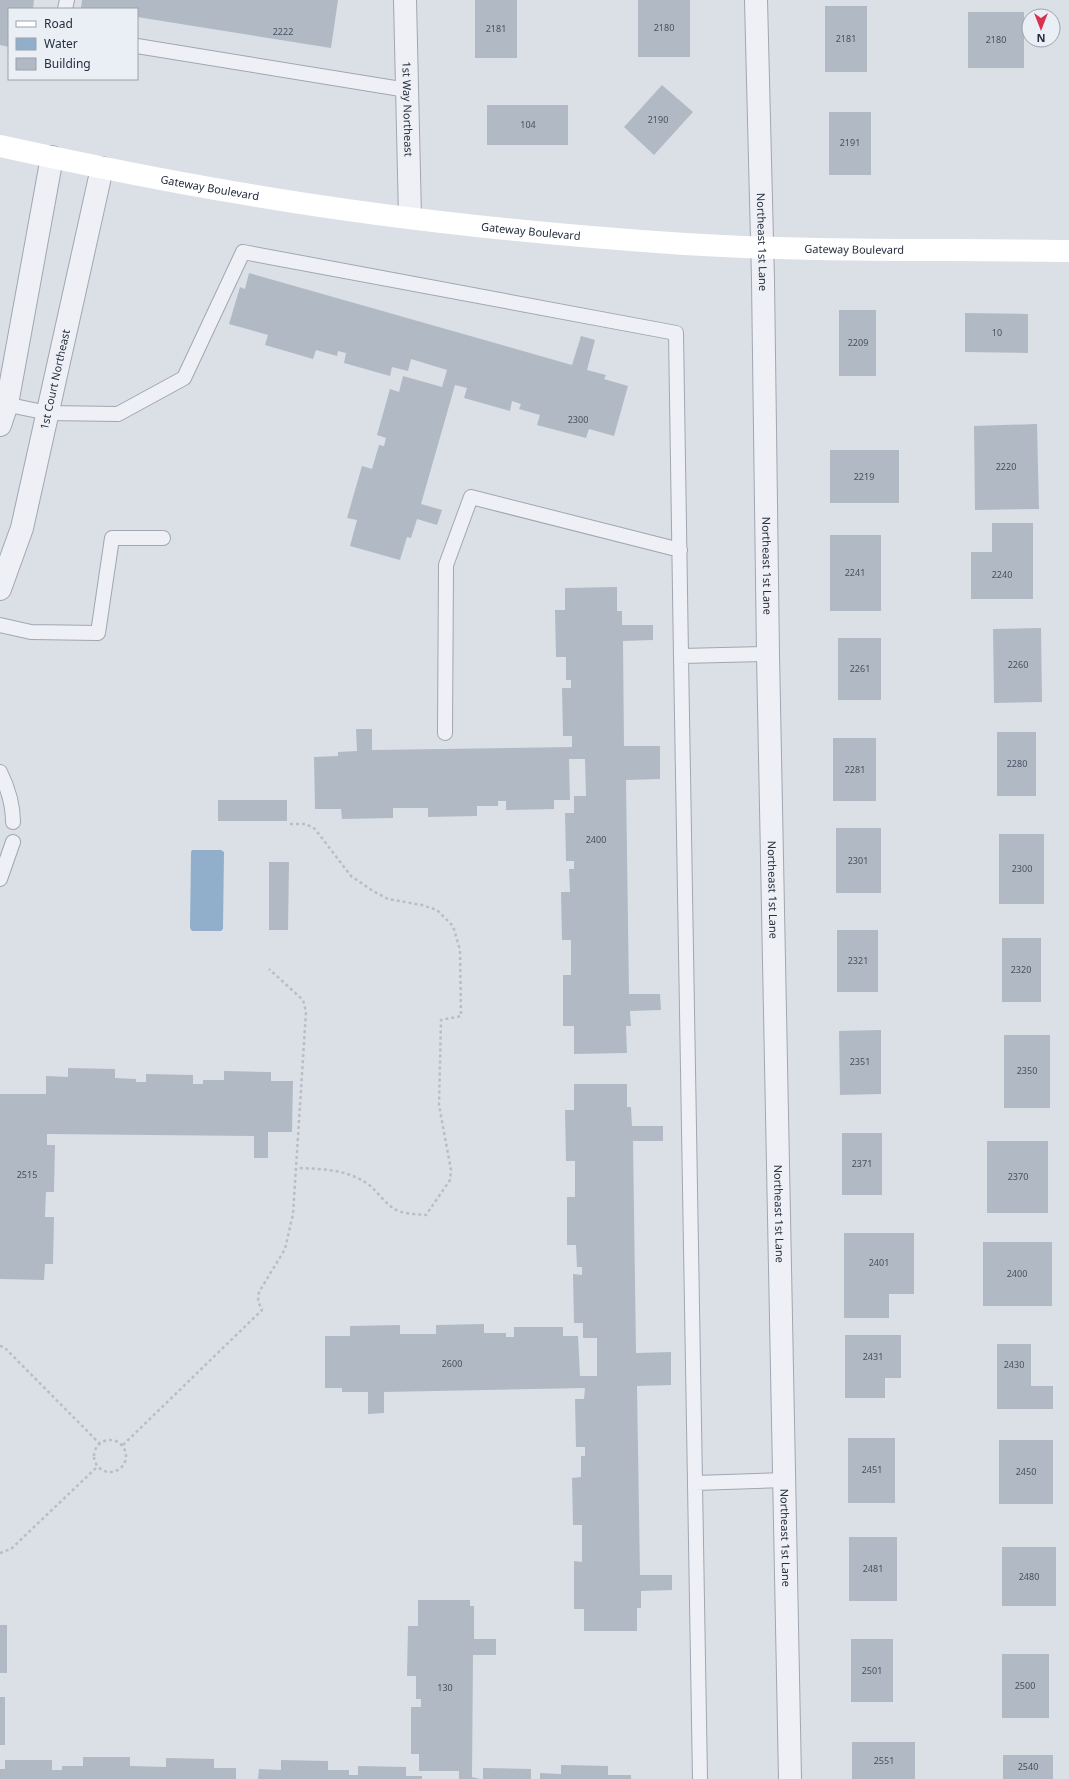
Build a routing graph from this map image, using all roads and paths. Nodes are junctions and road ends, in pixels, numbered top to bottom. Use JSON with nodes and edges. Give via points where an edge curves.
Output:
{"nodes":[{"id":1,"x":405,"y":0,"type":"edge"},
{"id":2,"x":756,"y":0,"type":"edge"},
{"id":3,"x":138,"y":46,"type":"edge"},
{"id":4,"x":407,"y":90,"type":"junction"},
{"id":5,"x":0,"y":146,"type":"edge"},
{"id":6,"x":52,"y":158,"type":"junction"},
{"id":7,"x":102,"y":168,"type":"junction"},
{"id":8,"x":410,"y":217,"type":"junction"},
{"id":9,"x":762,"y":248,"type":"junction"},
{"id":10,"x":1069,"y":251,"type":"edge"},
{"id":11,"x":3,"y":403,"type":"edge"},
{"id":12,"x":48,"y":413,"type":"junction"},
{"id":13,"x":0,"y":425,"type":"edge"},
{"id":14,"x":163,"y":538,"type":"dead end"},
{"id":15,"x":680,"y":550,"type":"junction"},
{"id":16,"x":0,"y":589,"type":"edge"},
{"id":17,"x":0,"y":626,"type":"edge"},
{"id":18,"x":768,"y":654,"type":"junction"},
{"id":19,"x":681,"y":656,"type":"junction"},
{"id":20,"x":445,"y":733,"type":"dead end"},
{"id":21,"x":0,"y":772,"type":"edge"},
{"id":22,"x":12,"y":822,"type":"dead end"},
{"id":23,"x":290,"y":824,"type":"dead end"},
{"id":24,"x":12,"y":842,"type":"dead end"},
{"id":25,"x":0,"y":880,"type":"edge"},
{"id":26,"x":269,"y":969,"type":"dead end"},
{"id":27,"x":297,"y":1168,"type":"junction"},
{"id":28,"x":0,"y":1346,"type":"edge"},
{"id":29,"x":100,"y":1444,"type":"junction"},
{"id":30,"x":123,"y":1445,"type":"junction"},
{"id":31,"x":98,"y":1466,"type":"junction"},
{"id":32,"x":784,"y":1480,"type":"junction"},
{"id":33,"x":696,"y":1483,"type":"junction"},
{"id":34,"x":0,"y":1554,"type":"edge"},
{"id":35,"x":700,"y":1779,"type":"edge"},
{"id":36,"x":790,"y":1779,"type":"edge"}],
"edges":[{"from":1,"to":4,"type":"street","name":"1st Way Northeast"},
{"from":2,"to":9,"type":"street","name":"Northeast 1st Lane"},
{"from":3,"to":4,"type":"lane"},
{"from":4,"to":8,"type":"street","name":"1st Way Northeast"},
{"from":5,"to":6,"type":"main road","name":"Gateway Boulevard"},
{"from":6,"to":7,"type":"main road","name":"Gateway Boulevard"},
{"from":6,"to":11,"type":"street"},
{"from":7,"to":8,"type":"main road","name":"Gateway Boulevard","via":[[236,193]]},
{"from":7,"to":12,"type":"street","name":"1st Court Northeast"},
{"from":8,"to":9,"type":"main road","name":"Gateway Boulevard","via":[[586,236]]},
{"from":9,"to":10,"type":"main road","name":"Gateway Boulevard"},
{"from":9,"to":18,"type":"street","name":"Northeast 1st Lane"},
{"from":11,"to":12,"type":"lane"},
{"from":11,"to":13,"type":"street"},
{"from":12,"to":15,"type":"lane","via":[[118,414],[184,378],[243,252],[676,333]]},
{"from":12,"to":16,"type":"street","name":"1st Court Northeast","via":[[22,528]]},
{"from":14,"to":17,"type":"lane","via":[[112,538],[98,633],[31,632]]},
{"from":15,"to":19,"type":"lane"},
{"from":15,"to":20,"type":"lane","via":[[471,497],[446,565]]},
{"from":18,"to":19,"type":"lane"},
{"from":18,"to":32,"type":"street","name":"Northeast 1st Lane"},
{"from":19,"to":33,"type":"lane"},
{"from":21,"to":22,"type":"lane","via":[[10,798]]},
{"from":23,"to":27,"type":"path","via":[[306,824],[315,829],[351,876],[373,891],[388,899],[437,910],[453,926],[460,950],[461,1016],[441,1020],[439,1105],[450,1156],[450,1180],[426,1216],[393,1209],[369,1184],[351,1175],[333,1170]]},
{"from":24,"to":25,"type":"lane"},
{"from":26,"to":27,"type":"path","via":[[303,1000],[306,1012]]},
{"from":27,"to":30,"type":"path","via":[[294,1214],[290,1232],[285,1249],[260,1292],[258,1301],[262,1310]]},
{"from":28,"to":29,"type":"path","via":[[4,1347]]},
{"from":29,"to":30,"type":"path","via":[[106,1440],[117,1440]]},
{"from":29,"to":31,"type":"path","via":[[96,1447],[95,1454]]},
{"from":30,"to":31,"type":"path","via":[[126,1457],[122,1468],[108,1472]]},
{"from":31,"to":34,"type":"path","via":[[11,1549]]},
{"from":32,"to":33,"type":"lane"},
{"from":32,"to":36,"type":"street","name":"Northeast 1st Lane"},
{"from":33,"to":35,"type":"lane"}]}
